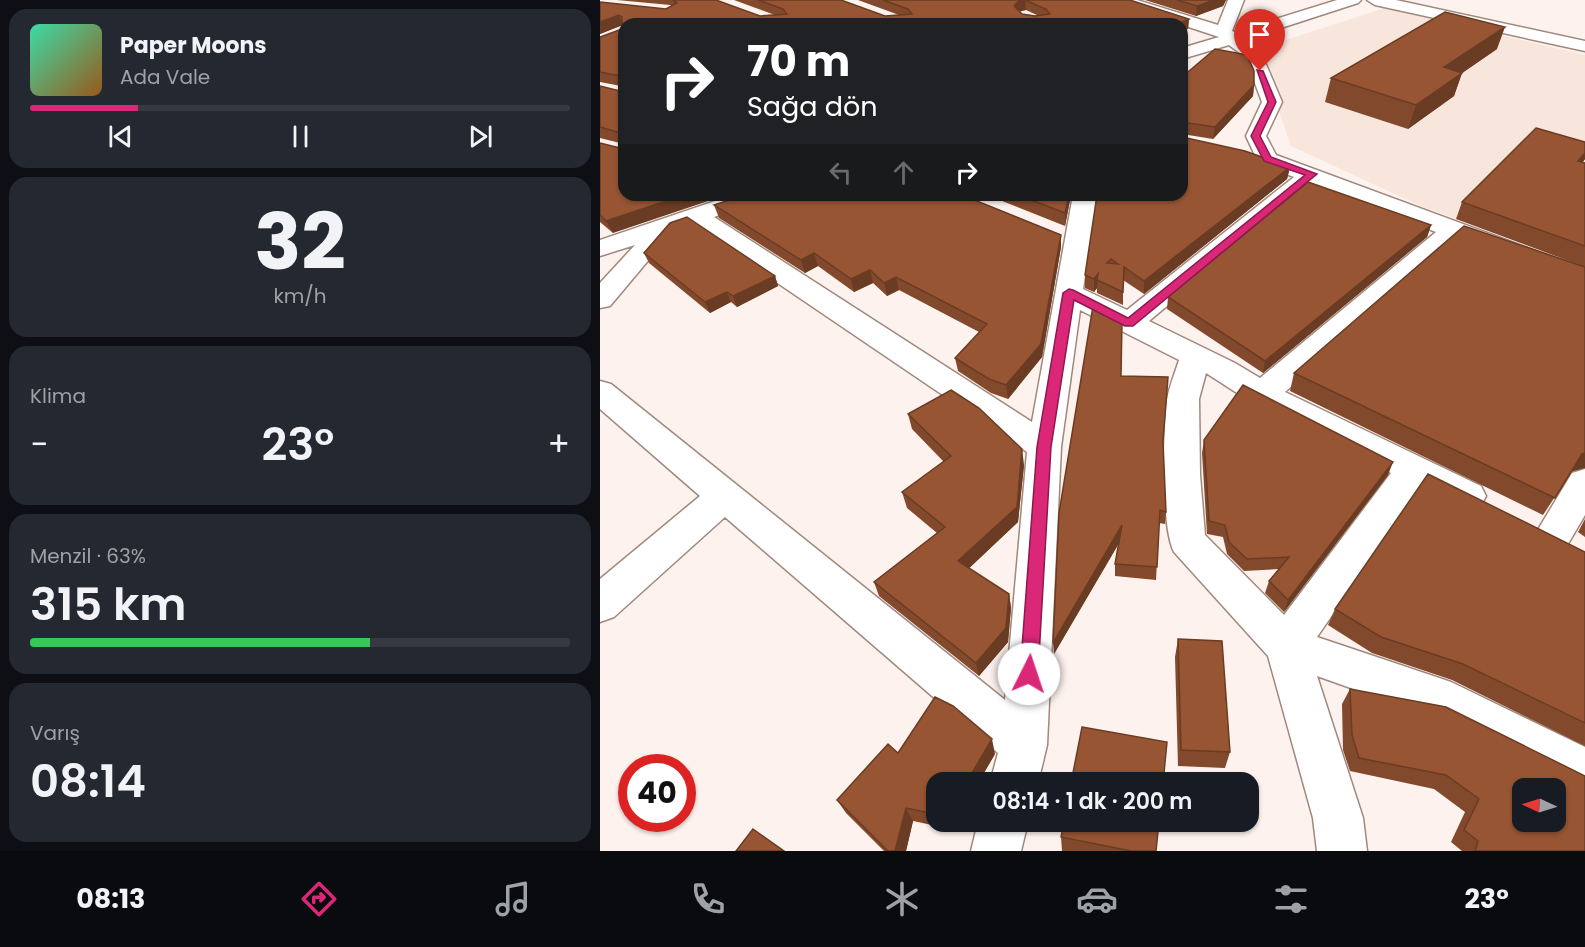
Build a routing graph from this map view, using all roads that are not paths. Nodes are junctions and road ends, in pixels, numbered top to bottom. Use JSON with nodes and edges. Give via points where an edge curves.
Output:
{"nodes":[{"id":1,"x":1121,"y":0,"type":"edge"},
{"id":2,"x":1236,"y":0,"type":"edge"},
{"id":3,"x":1353,"y":0,"type":"edge"},
{"id":4,"x":1375,"y":0,"type":"edge"},
{"id":5,"x":1176,"y":18,"type":"edge"},
{"id":6,"x":1188,"y":22,"type":"edge"},
{"id":7,"x":1585,"y":26,"type":"edge"},
{"id":8,"x":1228,"y":35,"type":"junction"},
{"id":9,"x":1578,"y":44,"type":"edge"},
{"id":10,"x":1188,"y":52,"type":"edge"},
{"id":11,"x":1312,"y":174,"type":"junction"},
{"id":12,"x":735,"y":201,"type":"edge"},
{"id":13,"x":1082,"y":201,"type":"edge"},
{"id":14,"x":695,"y":216,"type":"junction"},
{"id":15,"x":664,"y":226,"type":"junction"},
{"id":16,"x":1453,"y":230,"type":"junction"},
{"id":17,"x":600,"y":248,"type":"edge"},
{"id":18,"x":1585,"y":278,"type":"edge"},
{"id":19,"x":1069,"y":293,"type":"junction"},
{"id":20,"x":600,"y":300,"type":"edge"},
{"id":21,"x":1129,"y":323,"type":"junction"},
{"id":22,"x":1195,"y":357,"type":"junction"},
{"id":23,"x":600,"y":392,"type":"edge"},
{"id":24,"x":1262,"y":394,"type":"junction"},
{"id":25,"x":1044,"y":447,"type":"junction"},
{"id":26,"x":1413,"y":469,"type":"junction"},
{"id":27,"x":1585,"y":483,"type":"edge"},
{"id":28,"x":725,"y":496,"type":"junction"},
{"id":29,"x":1498,"y":512,"type":"edge"},
{"id":30,"x":1553,"y":539,"type":"edge"},
{"id":31,"x":600,"y":604,"type":"edge"},
{"id":32,"x":1286,"y":646,"type":"junction"},
{"id":33,"x":1019,"y":764,"type":"edge"},
{"id":34,"x":1585,"y":772,"type":"edge"},
{"id":35,"x":1001,"y":832,"type":"edge"},
{"id":36,"x":996,"y":851,"type":"edge"},
{"id":37,"x":1342,"y":851,"type":"edge"}],
"edges":[{"from":1,"to":5,"type":"street"},
{"from":2,"to":8,"type":"street"},
{"from":3,"to":8,"type":"street"},
{"from":4,"to":9,"type":"street"},
{"from":6,"to":8,"type":"street"},
{"from":7,"to":9,"type":"street"},
{"from":8,"to":10,"type":"street"},
{"from":8,"to":11,"type":"street","via":[[1253,56],[1272,102],[1256,136],[1257,157]]},
{"from":11,"to":16,"type":"street"},
{"from":11,"to":21,"type":"street"},
{"from":12,"to":14,"type":"street"},
{"from":13,"to":19,"type":"street","via":[[1066,238]]},
{"from":14,"to":15,"type":"street"},
{"from":14,"to":25,"type":"street"},
{"from":15,"to":17,"type":"street"},
{"from":15,"to":20,"type":"street"},
{"from":16,"to":18,"type":"street"},
{"from":16,"to":24,"type":"street"},
{"from":19,"to":21,"type":"street"},
{"from":19,"to":25,"type":"street"},
{"from":21,"to":22,"type":"street"},
{"from":22,"to":24,"type":"street"},
{"from":22,"to":32,"type":"street","via":[[1183,399],[1182,475],[1187,541]]},
{"from":23,"to":28,"type":"street"},
{"from":24,"to":26,"type":"street"},
{"from":25,"to":33,"type":"street"},
{"from":26,"to":29,"type":"street"},
{"from":26,"to":32,"type":"street"},
{"from":27,"to":30,"type":"street"},
{"from":28,"to":31,"type":"street"},
{"from":28,"to":33,"type":"street"},
{"from":32,"to":34,"type":"street","via":[[1435,697]]},
{"from":32,"to":37,"type":"street","via":[[1338,818]]},
{"from":35,"to":36,"type":"street"}]}
